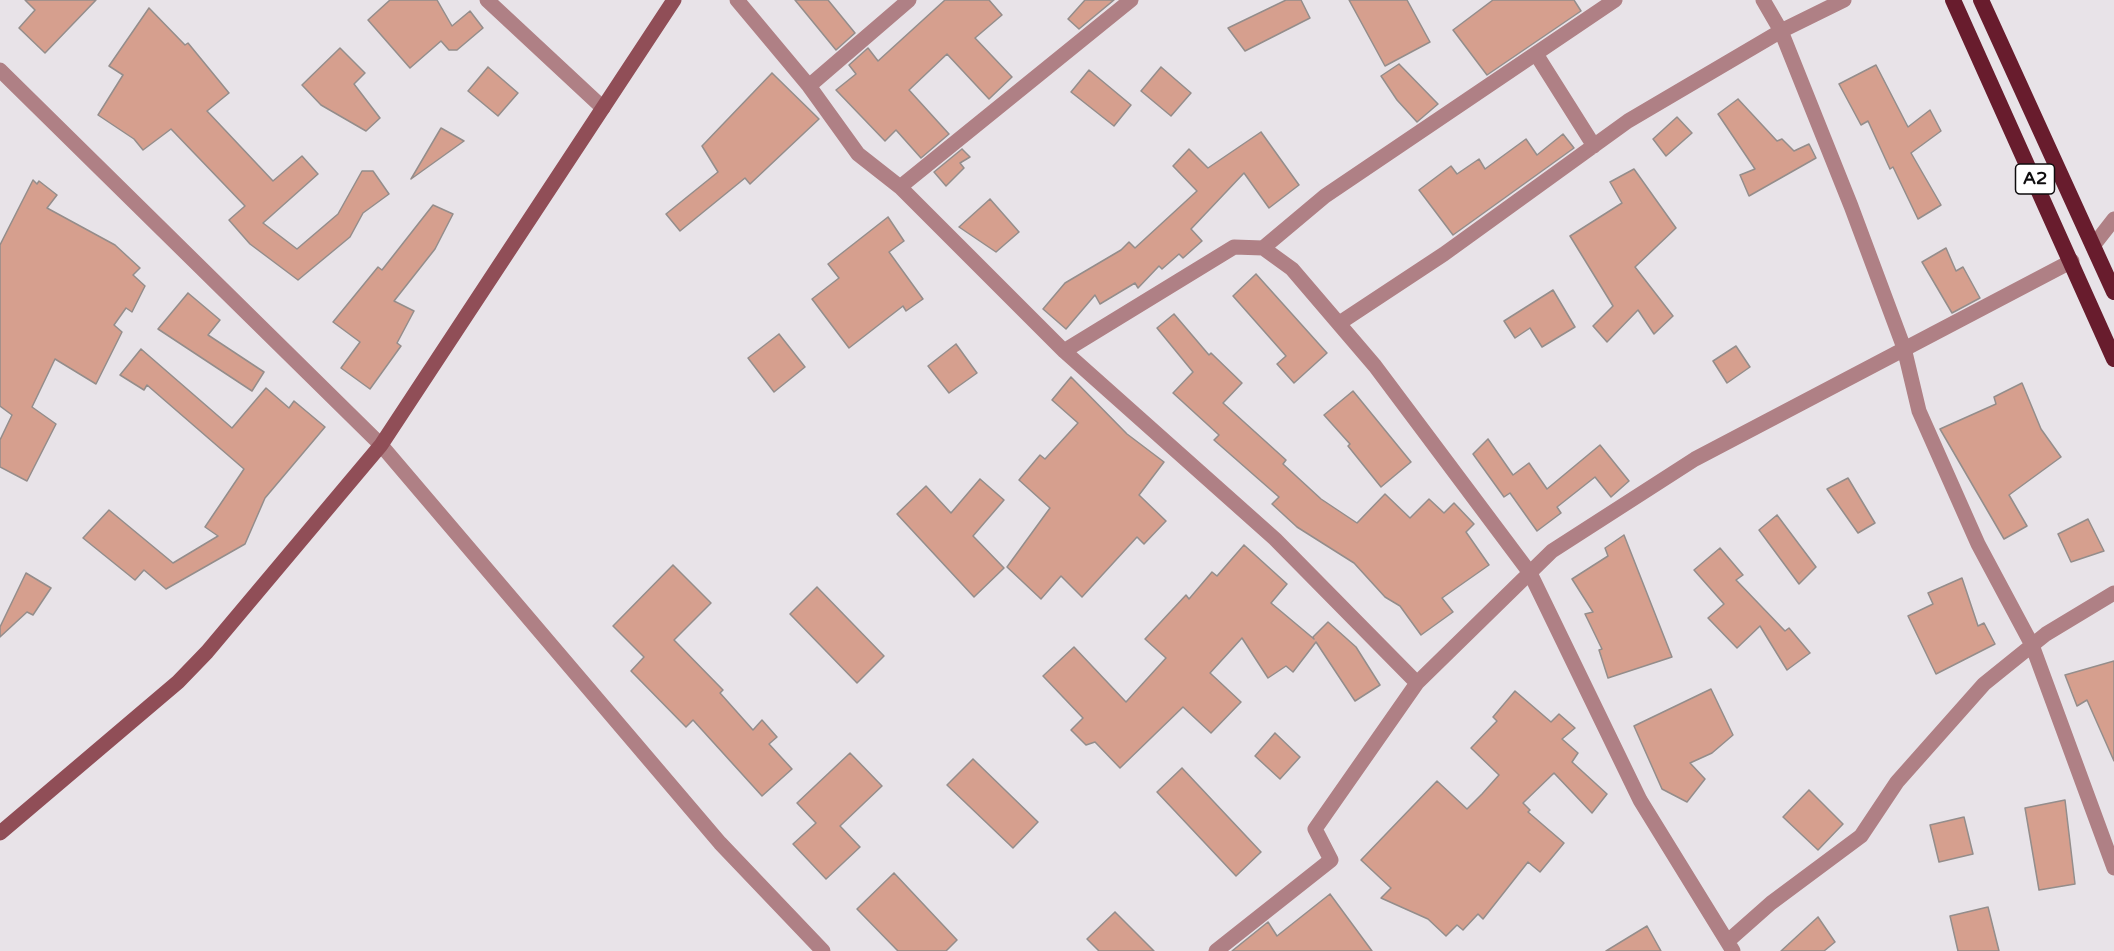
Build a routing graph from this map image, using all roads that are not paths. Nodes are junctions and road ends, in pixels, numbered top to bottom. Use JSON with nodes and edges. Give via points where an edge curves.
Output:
{"nodes":[{"id":1,"x":487,"y":0,"type":"edge"},
{"id":2,"x":674,"y":0,"type":"edge"},
{"id":3,"x":737,"y":0,"type":"edge"},
{"id":4,"x":909,"y":0,"type":"edge"},
{"id":5,"x":1131,"y":0,"type":"edge"},
{"id":6,"x":1615,"y":0,"type":"edge"},
{"id":7,"x":1763,"y":0,"type":"edge"},
{"id":8,"x":1844,"y":0,"type":"edge"},
{"id":9,"x":1953,"y":0,"type":"edge"},
{"id":10,"x":1981,"y":0,"type":"edge"},
{"id":11,"x":1781,"y":31,"type":"junction"},
{"id":12,"x":1536,"y":54,"type":"junction"},
{"id":13,"x":0,"y":70,"type":"edge"},
{"id":14,"x":809,"y":86,"type":"junction"},
{"id":15,"x":603,"y":108,"type":"junction"},
{"id":16,"x":1594,"y":146,"type":"junction"},
{"id":17,"x":900,"y":187,"type":"junction"},
{"id":18,"x":2114,"y":219,"type":"edge"},
{"id":19,"x":2093,"y":246,"type":"junction"},
{"id":20,"x":1263,"y":248,"type":"junction"},
{"id":21,"x":2072,"y":261,"type":"junction"},
{"id":22,"x":2114,"y":292,"type":"edge"},
{"id":23,"x":1341,"y":322,"type":"junction"},
{"id":24,"x":1904,"y":348,"type":"junction"},
{"id":25,"x":1064,"y":351,"type":"junction"},
{"id":26,"x":2114,"y":359,"type":"edge"},
{"id":27,"x":381,"y":445,"type":"junction"},
{"id":28,"x":1530,"y":573,"type":"junction"},
{"id":29,"x":2114,"y":593,"type":"edge"},
{"id":30,"x":2032,"y":645,"type":"junction"},
{"id":31,"x":1417,"y":683,"type":"junction"},
{"id":32,"x":0,"y":833,"type":"edge"},
{"id":33,"x":2114,"y":868,"type":"edge"},
{"id":34,"x":1731,"y":946,"type":"edge"},
{"id":35,"x":823,"y":951,"type":"edge"},
{"id":36,"x":1216,"y":951,"type":"edge"}],
"edges":[{"from":1,"to":15,"type":"street"},
{"from":2,"to":15,"type":"main road"},
{"from":3,"to":14,"type":"street"},
{"from":4,"to":14,"type":"street"},
{"from":5,"to":17,"type":"street"},
{"from":6,"to":12,"type":"street"},
{"from":7,"to":11,"type":"street"},
{"from":8,"to":11,"type":"street"},
{"from":9,"to":21,"type":"highway","number":"A2"},
{"from":10,"to":19,"type":"highway","number":"A2"},
{"from":11,"to":16,"type":"street","via":[[1628,121]]},
{"from":11,"to":24,"type":"street"},
{"from":12,"to":16,"type":"street"},
{"from":12,"to":20,"type":"street","via":[[1325,196]]},
{"from":13,"to":27,"type":"street"},
{"from":14,"to":17,"type":"street","via":[[858,154]]},
{"from":15,"to":27,"type":"main road"},
{"from":16,"to":23,"type":"street"},
{"from":17,"to":25,"type":"street"},
{"from":18,"to":19,"type":"street"},
{"from":19,"to":22,"type":"highway","number":"A2"},
{"from":20,"to":23,"type":"street","via":[[1292,269]]},
{"from":20,"to":25,"type":"street","via":[[1234,247]]},
{"from":21,"to":24,"type":"street"},
{"from":21,"to":26,"type":"highway","number":"A2"},
{"from":23,"to":28,"type":"street"},
{"from":24,"to":28,"type":"street","via":[[1695,459],[1552,551]]},
{"from":24,"to":30,"type":"street","via":[[1919,411],[1978,544]]},
{"from":25,"to":31,"type":"street","via":[[1275,539]]},
{"from":27,"to":32,"type":"main road","via":[[178,682]]},
{"from":27,"to":35,"type":"street","via":[[720,843]]},
{"from":28,"to":31,"type":"street"},
{"from":28,"to":34,"type":"street","via":[[1640,800]]},
{"from":29,"to":30,"type":"street"},
{"from":30,"to":33,"type":"street"},
{"from":30,"to":34,"type":"street","via":[[1984,684],[1897,782],[1861,836],[1771,903]]},
{"from":31,"to":36,"type":"street","via":[[1315,829],[1331,860]]}]}
